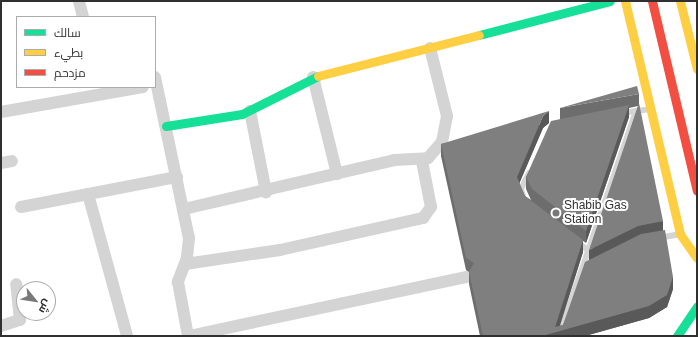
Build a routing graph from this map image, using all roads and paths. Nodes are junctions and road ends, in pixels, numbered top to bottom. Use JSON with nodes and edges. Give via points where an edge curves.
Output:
{"nodes":[{"id":1,"x":79,"y":1,"type":"edge"},
{"id":2,"x":610,"y":1,"type":"edge"},
{"id":3,"x":625,"y":1,"type":"edge"},
{"id":4,"x":652,"y":1,"type":"edge"},
{"id":5,"x":680,"y":1,"type":"edge"},
{"id":6,"x":83,"y":16,"type":"edge"},
{"id":7,"x":430,"y":48,"type":"junction"},
{"id":8,"x":697,"y":70,"type":"edge"},
{"id":9,"x":313,"y":77,"type":"junction"},
{"id":10,"x":156,"y":82,"type":"edge"},
{"id":11,"x":132,"y":88,"type":"edge"},
{"id":12,"x":100,"y":91,"type":"edge"},
{"id":13,"x":650,"y":109,"type":"junction"},
{"id":14,"x":250,"y":111,"type":"junction"},
{"id":15,"x":636,"y":111,"type":"junction"},
{"id":16,"x":1,"y":112,"type":"edge"},
{"id":17,"x":613,"y":115,"type":"edge"},
{"id":18,"x":166,"y":126,"type":"junction"},
{"id":19,"x":422,"y":161,"type":"junction"},
{"id":20,"x":531,"y":167,"type":"edge"},
{"id":21,"x":337,"y":174,"type":"junction"},
{"id":22,"x":177,"y":178,"type":"junction"},
{"id":23,"x":697,"y":191,"type":"edge"},
{"id":24,"x":266,"y":192,"type":"junction"},
{"id":25,"x":88,"y":194,"type":"junction"},
{"id":26,"x":528,"y":204,"type":"edge"},
{"id":27,"x":21,"y":207,"type":"dead end"},
{"id":28,"x":184,"y":209,"type":"junction"},
{"id":29,"x":680,"y":234,"type":"junction"},
{"id":30,"x":570,"y":236,"type":"edge"},
{"id":31,"x":653,"y":240,"type":"edge"},
{"id":32,"x":588,"y":250,"type":"junction"},
{"id":33,"x":697,"y":258,"type":"edge"},
{"id":34,"x":595,"y":262,"type":"edge"},
{"id":35,"x":185,"y":264,"type":"junction"},
{"id":36,"x":580,"y":270,"type":"junction"},
{"id":37,"x":467,"y":277,"type":"dead end"},
{"id":38,"x":697,"y":306,"type":"edge"},
{"id":39,"x":17,"y":321,"type":"edge"},
{"id":40,"x":1,"y":326,"type":"edge"},
{"id":41,"x":126,"y":336,"type":"edge"},
{"id":42,"x":188,"y":336,"type":"edge"},
{"id":43,"x":559,"y":336,"type":"edge"},
{"id":44,"x":677,"y":336,"type":"edge"}],
"edges":[{"from":1,"to":6,"type":"street"},
{"from":2,"to":7,"type":"main road"},
{"from":3,"to":13,"type":"main road"},
{"from":4,"to":23,"type":"main road"},
{"from":5,"to":8,"type":"main road"},
{"from":7,"to":9,"type":"main road"},
{"from":7,"to":19,"type":"street","via":[[446,107],[446,126],[438,148]]},
{"from":9,"to":14,"type":"main road","via":[[280,91]]},
{"from":9,"to":21,"type":"street"},
{"from":10,"to":18,"type":"street"},
{"from":11,"to":12,"type":"street"},
{"from":12,"to":16,"type":"street"},
{"from":13,"to":15,"type":"lane"},
{"from":13,"to":29,"type":"main road"},
{"from":14,"to":18,"type":"main road"},
{"from":14,"to":24,"type":"street"},
{"from":15,"to":17,"type":"lane"},
{"from":15,"to":32,"type":"lane"},
{"from":18,"to":22,"type":"street"},
{"from":19,"to":21,"type":"street","via":[[394,160]]},
{"from":19,"to":35,"type":"street","via":[[431,207],[423,218],[280,250]]},
{"from":20,"to":26,"type":"lane","via":[[521,189]]},
{"from":21,"to":24,"type":"street"},
{"from":22,"to":25,"type":"street"},
{"from":22,"to":28,"type":"street"},
{"from":24,"to":28,"type":"street"},
{"from":25,"to":27,"type":"street"},
{"from":25,"to":41,"type":"street"},
{"from":28,"to":35,"type":"street","via":[[190,244]]},
{"from":29,"to":31,"type":"lane"},
{"from":29,"to":33,"type":"main road"},
{"from":30,"to":32,"type":"lane"},
{"from":32,"to":36,"type":"lane"},
{"from":34,"to":36,"type":"lane"},
{"from":35,"to":42,"type":"street","via":[[178,288]]},
{"from":36,"to":43,"type":"lane"},
{"from":37,"to":42,"type":"street"},
{"from":38,"to":44,"type":"main road"},
{"from":39,"to":40,"type":"street"}]}
